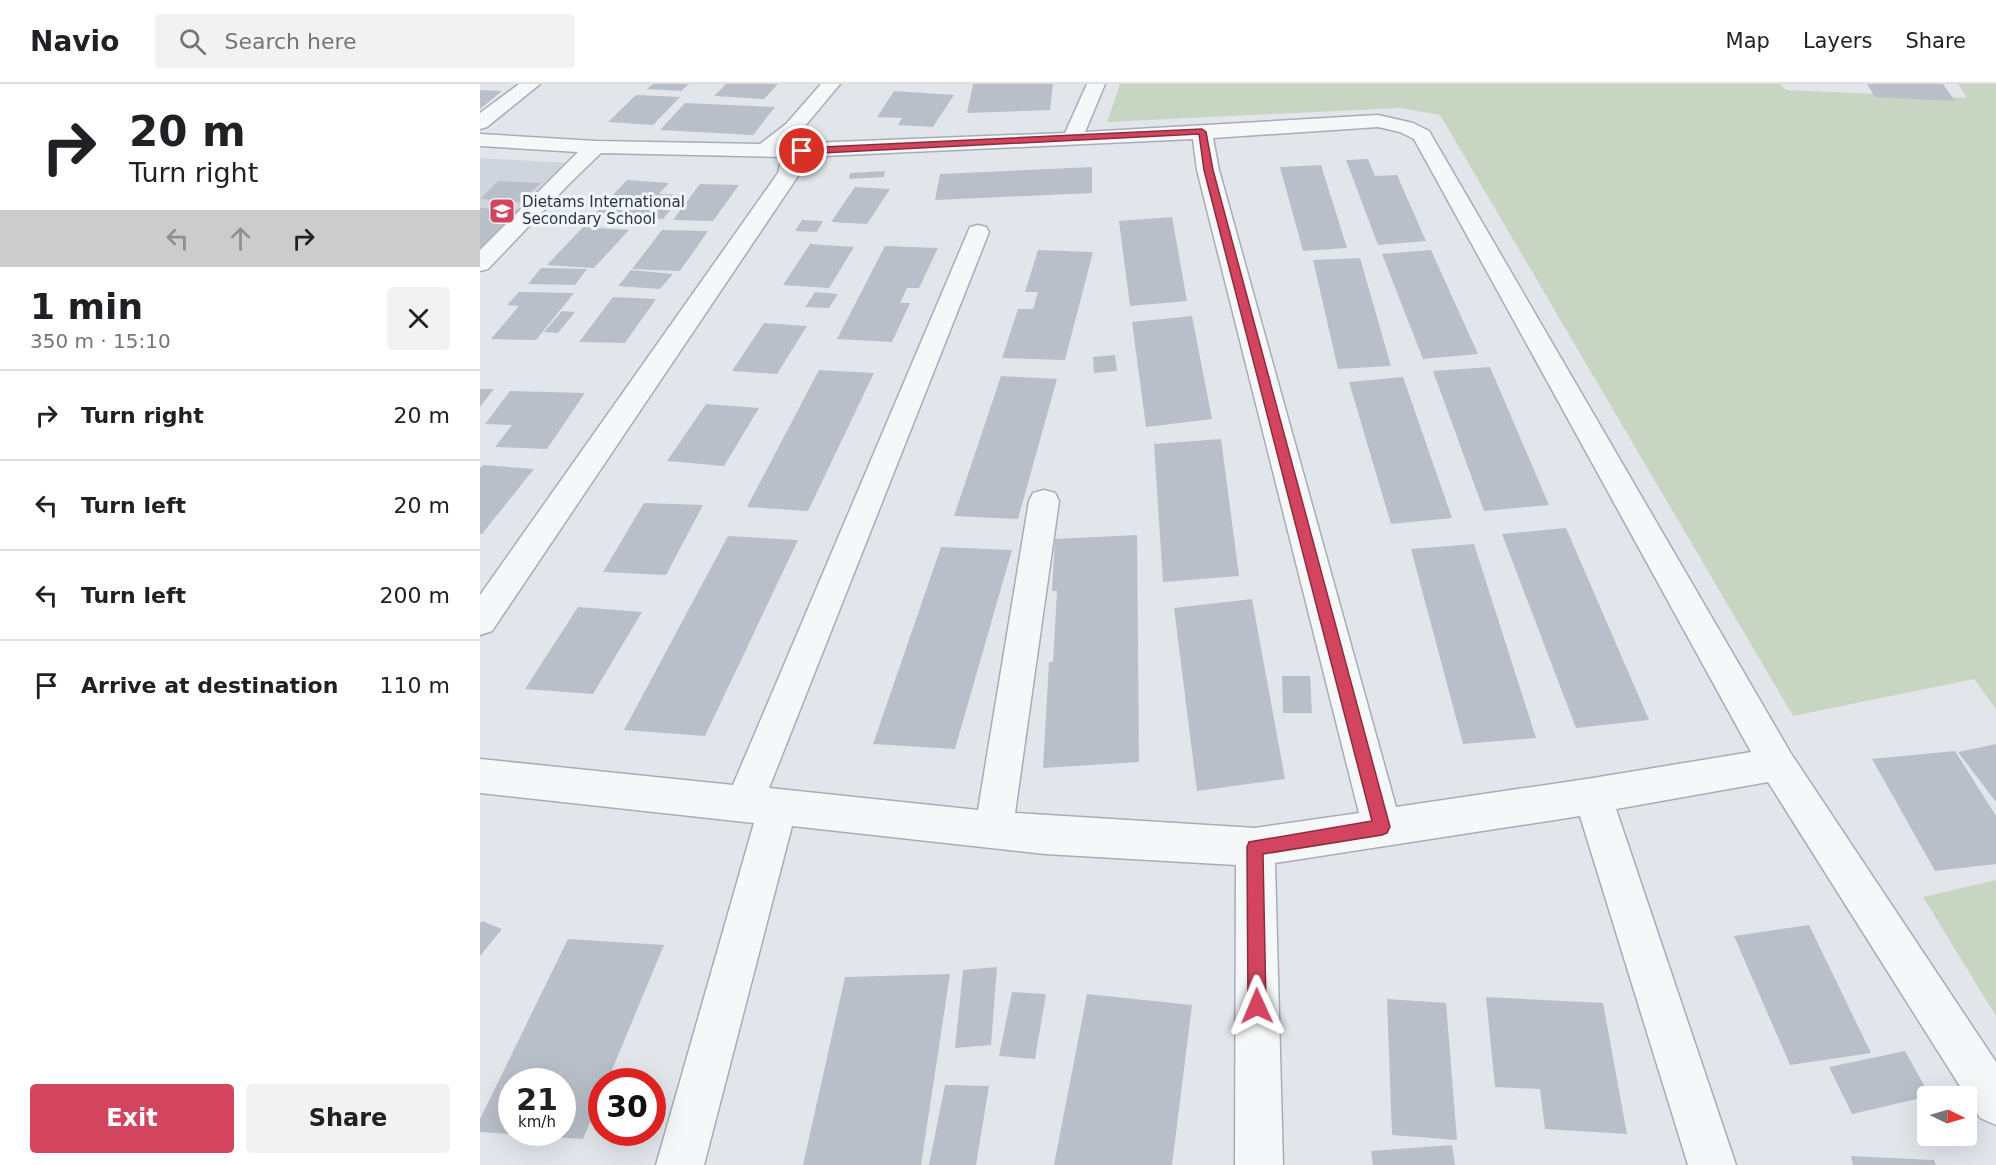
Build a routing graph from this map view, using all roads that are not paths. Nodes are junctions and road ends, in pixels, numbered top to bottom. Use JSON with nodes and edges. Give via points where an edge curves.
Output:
{"nodes":[{"id":1,"x":531,"y":84,"type":"edge"},
{"id":2,"x":831,"y":84,"type":"edge"},
{"id":3,"x":1096,"y":84,"type":"edge"},
{"id":4,"x":480,"y":123,"type":"edge"},
{"id":5,"x":1202,"y":132,"type":"junction"},
{"id":6,"x":1072,"y":137,"type":"junction"},
{"id":7,"x":480,"y":140,"type":"edge"},
{"id":8,"x":796,"y":143,"type":"junction"},
{"id":9,"x":596,"y":147,"type":"junction"},
{"id":10,"x":978,"y":232,"type":"dead end"},
{"id":11,"x":480,"y":264,"type":"edge"},
{"id":12,"x":1044,"y":501,"type":"dead end"},
{"id":13,"x":480,"y":621,"type":"edge"},
{"id":14,"x":1777,"y":764,"type":"junction"},
{"id":15,"x":480,"y":776,"type":"edge"},
{"id":16,"x":1593,"y":796,"type":"junction"},
{"id":17,"x":761,"y":805,"type":"junction"},
{"id":18,"x":1382,"y":827,"type":"junction"},
{"id":19,"x":994,"y":830,"type":"junction"},
{"id":20,"x":1255,"y":847,"type":"junction"},
{"id":21,"x":1996,"y":1102,"type":"edge"},
{"id":22,"x":680,"y":1165,"type":"edge"},
{"id":23,"x":1260,"y":1165,"type":"edge"},
{"id":24,"x":1712,"y":1165,"type":"edge"}],
"edges":[{"from":1,"to":4,"type":"street"},
{"from":2,"to":8,"type":"street"},
{"from":3,"to":6,"type":"street"},
{"from":5,"to":6,"type":"street"},
{"from":5,"to":14,"type":"street","via":[[1378,121],[1422,135]]},
{"from":5,"to":18,"type":"street"},
{"from":6,"to":8,"type":"street"},
{"from":7,"to":9,"type":"street"},
{"from":8,"to":9,"type":"street","via":[[765,150]]},
{"from":8,"to":13,"type":"street","via":[[789,173]]},
{"from":9,"to":11,"type":"street"},
{"from":10,"to":17,"type":"street"},
{"from":12,"to":19,"type":"street"},
{"from":14,"to":16,"type":"street"},
{"from":14,"to":21,"type":"street"},
{"from":15,"to":17,"type":"street"},
{"from":16,"to":18,"type":"street"},
{"from":16,"to":24,"type":"street"},
{"from":17,"to":19,"type":"street"},
{"from":17,"to":22,"type":"street"},
{"from":18,"to":20,"type":"street"},
{"from":19,"to":20,"type":"street"},
{"from":20,"to":23,"type":"street"}]}
